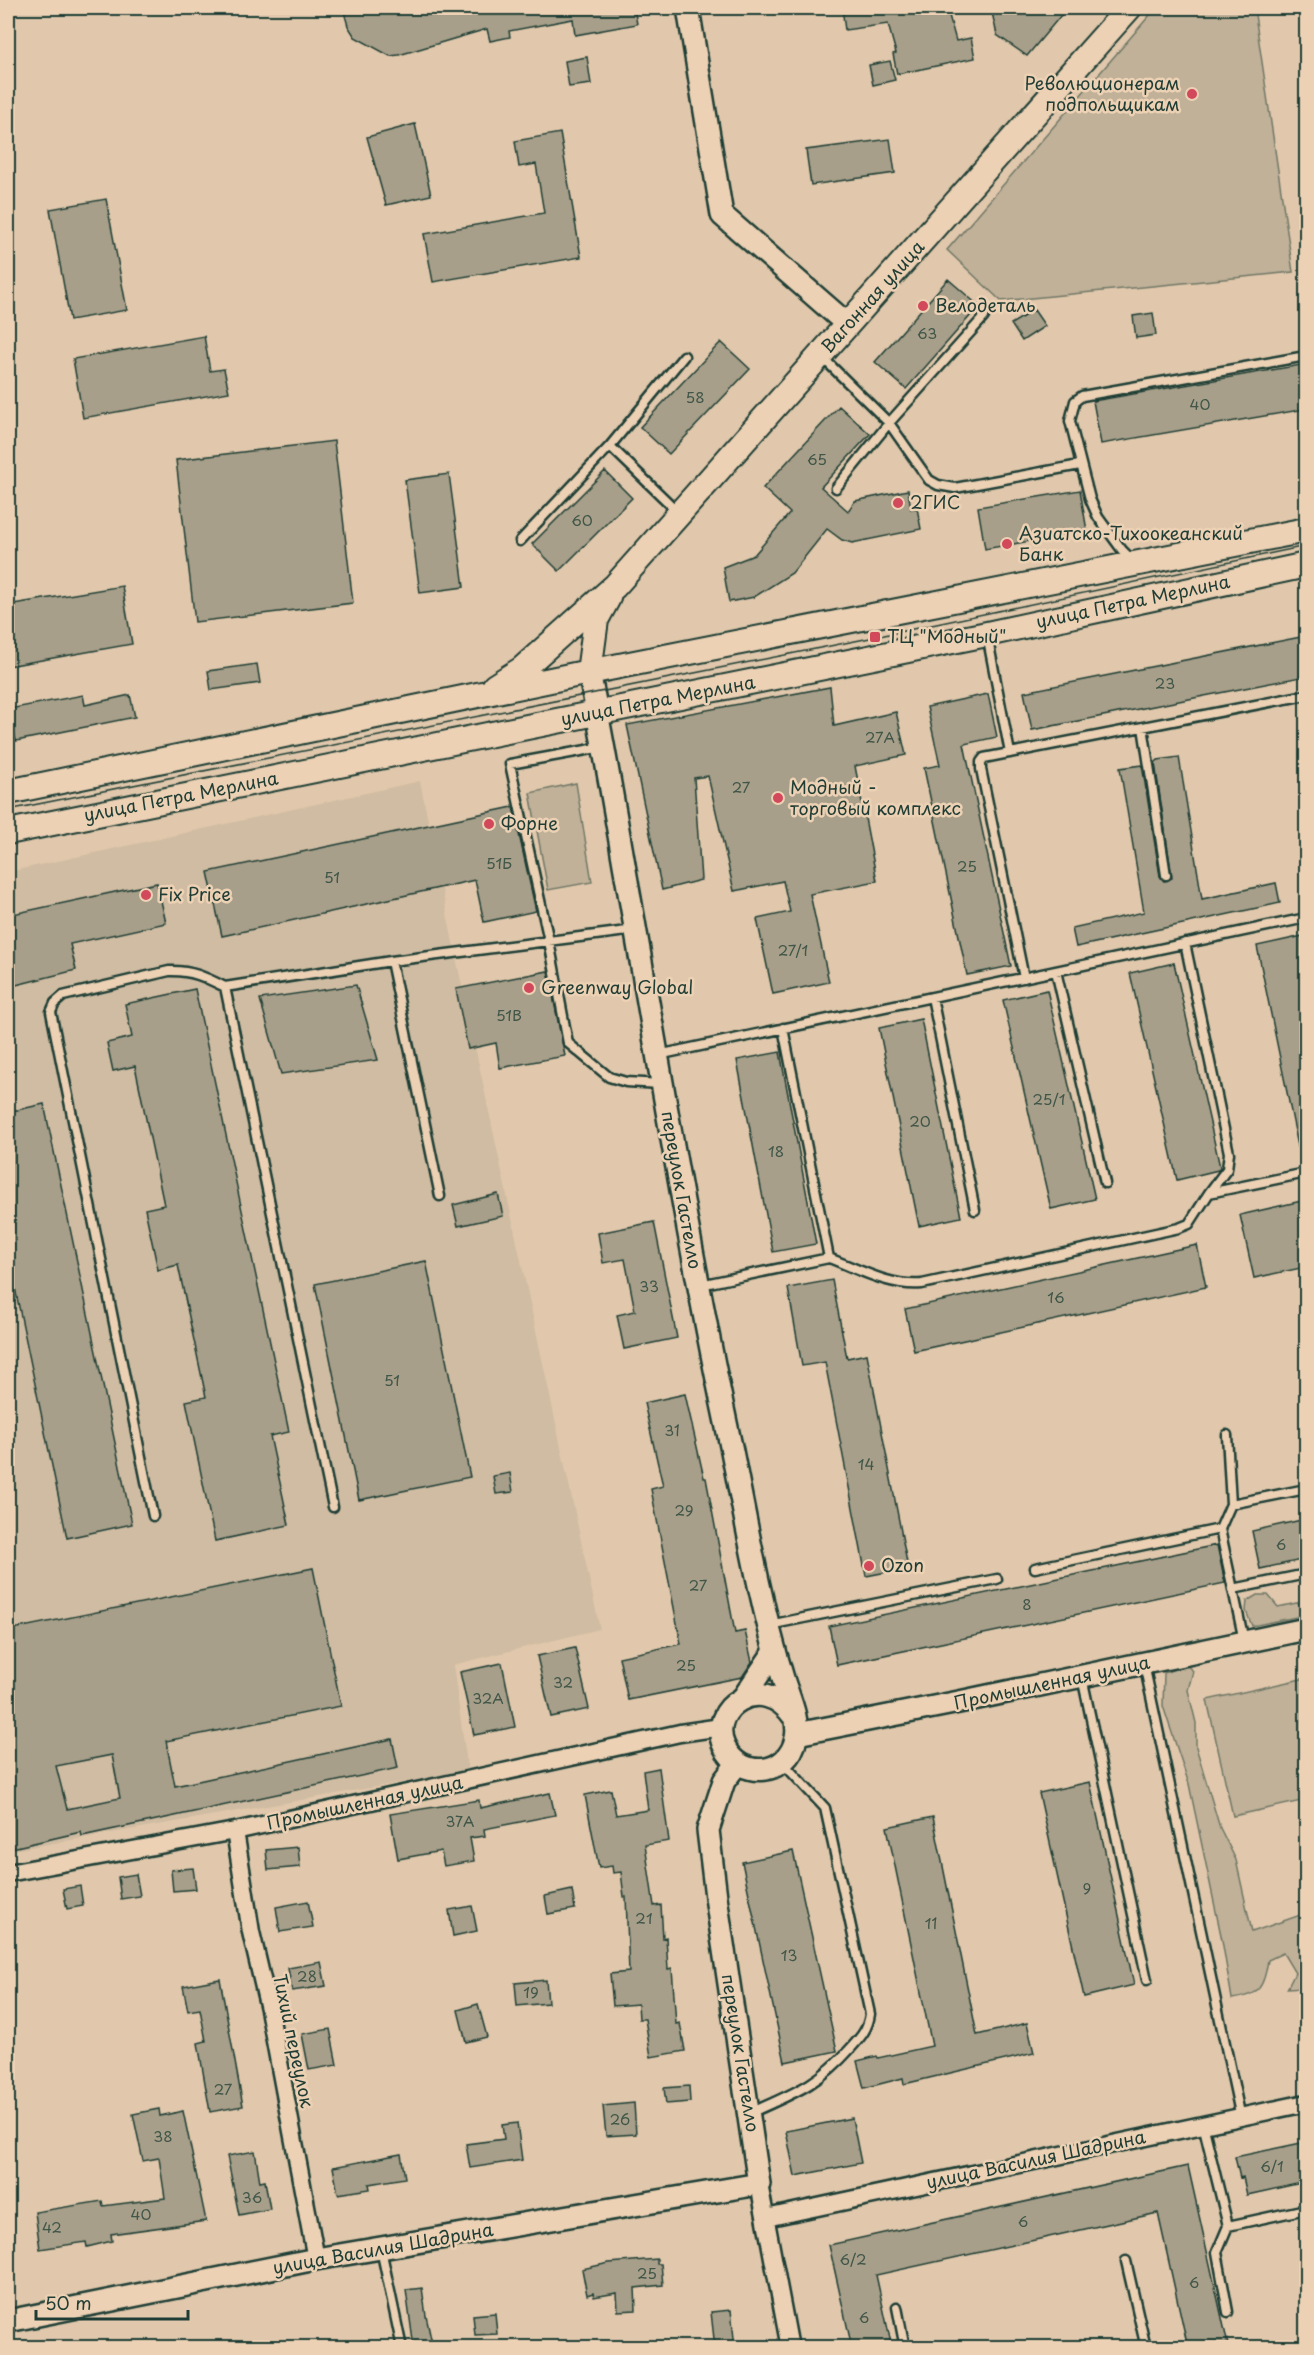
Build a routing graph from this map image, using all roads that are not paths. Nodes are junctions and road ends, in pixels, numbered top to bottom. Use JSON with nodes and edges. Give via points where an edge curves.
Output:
{"nodes":[{"id":1,"x":688,"y":8,"type":"edge"},
{"id":2,"x":1129,"y":8,"type":"edge"},
{"id":3,"x":984,"y":317,"type":"dead end"},
{"id":4,"x":848,"y":325,"type":"junction"},
{"id":5,"x":821,"y":355,"type":"junction"},
{"id":6,"x":684,"y":356,"type":"dead end"},
{"id":7,"x":1306,"y":356,"type":"edge"},
{"id":8,"x":889,"y":423,"type":"junction"},
{"id":9,"x":610,"y":446,"type":"junction"},
{"id":10,"x":1080,"y":465,"type":"junction"},
{"id":11,"x":836,"y":488,"type":"dead end"},
{"id":12,"x":680,"y":513,"type":"junction"},
{"id":13,"x":1306,"y":530,"type":"edge"},
{"id":14,"x":520,"y":542,"type":"dead end"},
{"id":15,"x":1136,"y":564,"type":"junction"},
{"id":16,"x":1306,"y":565,"type":"edge"},
{"id":17,"x":615,"y":586,"type":"junction"},
{"id":18,"x":987,"y":634,"type":"junction"},
{"id":19,"x":589,"y":672,"type":"junction"},
{"id":20,"x":483,"y":694,"type":"junction"},
{"id":21,"x":1306,"y":694,"type":"edge"},
{"id":22,"x":597,"y":713,"type":"junction"},
{"id":23,"x":1143,"y":727,"type":"junction"},
{"id":24,"x":603,"y":747,"type":"junction"},
{"id":25,"x":1010,"y":753,"type":"junction"},
{"id":26,"x":8,"y":792,"type":"edge"},
{"id":27,"x":8,"y":831,"type":"edge"},
{"id":28,"x":1166,"y":875,"type":"dead end"},
{"id":29,"x":1306,"y":918,"type":"edge"},
{"id":30,"x":635,"y":930,"type":"junction"},
{"id":31,"x":549,"y":940,"type":"junction"},
{"id":32,"x":1185,"y":943,"type":"junction"},
{"id":33,"x":391,"y":961,"type":"junction"},
{"id":34,"x":1056,"y":971,"type":"junction"},
{"id":35,"x":1024,"y":978,"type":"junction"},
{"id":36,"x":225,"y":987,"type":"junction"},
{"id":37,"x":932,"y":997,"type":"junction"},
{"id":38,"x":783,"y":1028,"type":"junction"},
{"id":39,"x":657,"y":1055,"type":"junction"},
{"id":40,"x":663,"y":1084,"type":"junction"},
{"id":41,"x":1306,"y":1173,"type":"edge"},
{"id":42,"x":1105,"y":1183,"type":"dead end"},
{"id":43,"x":1209,"y":1193,"type":"junction"},
{"id":44,"x":440,"y":1196,"type":"dead end"},
{"id":45,"x":975,"y":1210,"type":"dead end"},
{"id":46,"x":828,"y":1258,"type":"junction"},
{"id":47,"x":698,"y":1286,"type":"junction"},
{"id":48,"x":1227,"y":1435,"type":"dead end"},
{"id":49,"x":1306,"y":1489,"type":"edge"},
{"id":50,"x":1231,"y":1504,"type":"junction"},
{"id":51,"x":333,"y":1507,"type":"dead end"},
{"id":52,"x":153,"y":1516,"type":"dead end"},
{"id":53,"x":1220,"y":1529,"type":"junction"},
{"id":54,"x":1035,"y":1568,"type":"dead end"},
{"id":55,"x":1306,"y":1574,"type":"edge"},
{"id":56,"x":997,"y":1579,"type":"dead end"},
{"id":57,"x":1233,"y":1589,"type":"junction"},
{"id":58,"x":769,"y":1625,"type":"junction"},
{"id":59,"x":1306,"y":1629,"type":"edge"},
{"id":60,"x":1244,"y":1641,"type":"junction"},
{"id":61,"x":774,"y":1652,"type":"junction"},
{"id":62,"x":1144,"y":1664,"type":"junction"},
{"id":63,"x":1081,"y":1677,"type":"junction"},
{"id":64,"x":743,"y":1698,"type":"junction"},
{"id":65,"x":796,"y":1726,"type":"junction"},
{"id":66,"x":722,"y":1736,"type":"junction"},
{"id":67,"x":783,"y":1762,"type":"junction"},
{"id":68,"x":737,"y":1764,"type":"junction"},
{"id":69,"x":708,"y":1830,"type":"junction"},
{"id":70,"x":235,"y":1831,"type":"junction"},
{"id":71,"x":8,"y":1873,"type":"edge"},
{"id":72,"x":1147,"y":1980,"type":"dead end"},
{"id":73,"x":1306,"y":2103,"type":"edge"},
{"id":74,"x":750,"y":2113,"type":"junction"},
{"id":75,"x":1241,"y":2118,"type":"junction"},
{"id":76,"x":1203,"y":2124,"type":"junction"},
{"id":77,"x":759,"y":2184,"type":"junction"},
{"id":78,"x":1306,"y":2209,"type":"edge"},
{"id":79,"x":766,"y":2218,"type":"junction"},
{"id":80,"x":1228,"y":2226,"type":"junction"},
{"id":81,"x":381,"y":2248,"type":"junction"},
{"id":82,"x":316,"y":2259,"type":"junction"},
{"id":83,"x":1126,"y":2261,"type":"dead end"},
{"id":84,"x":897,"y":2307,"type":"dead end"},
{"id":85,"x":1228,"y":2312,"type":"dead end"},
{"id":86,"x":8,"y":2321,"type":"edge"},
{"id":87,"x":402,"y":2348,"type":"edge"},
{"id":88,"x":790,"y":2348,"type":"edge"},
{"id":89,"x":905,"y":2348,"type":"edge"},
{"id":90,"x":1146,"y":2348,"type":"edge"}],
"edges":[{"from":1,"to":4,"type":"street","via":[[722,215]]},
{"from":2,"to":4,"type":"main road","name":"Вагонная улица"},
{"from":3,"to":8,"type":"lane"},
{"from":4,"to":5,"type":"main road","name":"Вагонная улица"},
{"from":5,"to":8,"type":"lane"},
{"from":5,"to":12,"type":"main road","name":"Вагонная улица"},
{"from":6,"to":9,"type":"lane"},
{"from":7,"to":10,"type":"lane","via":[[1082,396],[1075,401],[1070,421]]},
{"from":8,"to":10,"type":"lane","via":[[929,480],[946,487]]},
{"from":8,"to":11,"type":"lane"},
{"from":9,"to":12,"type":"lane"},
{"from":9,"to":14,"type":"lane"},
{"from":10,"to":15,"type":"lane","via":[[1098,517]]},
{"from":12,"to":17,"type":"main road","name":"Вагонная улица"},
{"from":13,"to":15,"type":"main road","name":"улица Петра Мерлина"},
{"from":15,"to":19,"type":"main road","name":"улица Петра Мерлина"},
{"from":16,"to":18,"type":"main road","name":"улица Петра Мерлина"},
{"from":17,"to":19,"type":"main road","name":"Вагонная улица","via":[[596,620]]},
{"from":17,"to":20,"type":"main road","name":"Вагонная улица","via":[[522,669]]},
{"from":18,"to":22,"type":"main road","name":"улица Петра Мерлина"},
{"from":18,"to":25,"type":"lane"},
{"from":19,"to":20,"type":"main road","name":"улица Петра Мерлина"},
{"from":19,"to":22,"type":"street","name":"переулок Гастелло"},
{"from":20,"to":26,"type":"main road","name":"улица Петра Мерлина"},
{"from":21,"to":23,"type":"lane"},
{"from":22,"to":24,"type":"street","name":"переулок Гастелло"},
{"from":22,"to":27,"type":"main road","name":"улица Петра Мерлина"},
{"from":23,"to":25,"type":"lane"},
{"from":23,"to":28,"type":"lane"},
{"from":24,"to":30,"type":"street","name":"переулок Гастелло"},
{"from":24,"to":31,"type":"lane","via":[[510,764]]},
{"from":25,"to":35,"type":"lane","via":[[984,758],[981,769]]},
{"from":29,"to":32,"type":"lane"},
{"from":30,"to":31,"type":"lane"},
{"from":30,"to":39,"type":"street","name":"переулок Гастелло"},
{"from":31,"to":33,"type":"lane"},
{"from":31,"to":40,"type":"lane","via":[[568,1043],[609,1077]]},
{"from":32,"to":34,"type":"lane"},
{"from":32,"to":43,"type":"lane","via":[[1229,1154],[1227,1169]]},
{"from":33,"to":36,"type":"lane"},
{"from":33,"to":44,"type":"lane"},
{"from":34,"to":35,"type":"lane"},
{"from":34,"to":42,"type":"lane"},
{"from":35,"to":37,"type":"lane"},
{"from":36,"to":51,"type":"lane"},
{"from":36,"to":52,"type":"lane","via":[[200,974],[168,971],[63,996],[51,1012]]},
{"from":37,"to":38,"type":"lane"},
{"from":37,"to":45,"type":"lane"},
{"from":38,"to":39,"type":"lane"},
{"from":38,"to":46,"type":"lane"},
{"from":39,"to":40,"type":"street","name":"переулок Гастелло"},
{"from":40,"to":47,"type":"street","name":"переулок Гастелло"},
{"from":41,"to":43,"type":"lane"},
{"from":43,"to":46,"type":"lane","via":[[1189,1224],[1179,1228],[922,1284],[906,1286]]},
{"from":46,"to":47,"type":"lane"},
{"from":47,"to":58,"type":"street","name":"переулок Гастелло"},
{"from":48,"to":50,"type":"lane"},
{"from":49,"to":50,"type":"lane"},
{"from":50,"to":53,"type":"lane"},
{"from":53,"to":54,"type":"lane"},
{"from":53,"to":57,"type":"lane"},
{"from":55,"to":57,"type":"lane"},
{"from":56,"to":58,"type":"lane"},
{"from":57,"to":60,"type":"lane"},
{"from":58,"to":61,"type":"street","name":"переулок Гастелло"},
{"from":59,"to":60,"type":"street","name":"Промышленная улица"},
{"from":60,"to":62,"type":"street","name":"Промышленная улица"},
{"from":61,"to":64,"type":"street"},
{"from":61,"to":65,"type":"street","name":"переулок Гастелло"},
{"from":62,"to":63,"type":"street","name":"Промышленная улица"},
{"from":62,"to":75,"type":"lane"},
{"from":63,"to":65,"type":"street","name":"Промышленная улица"},
{"from":63,"to":72,"type":"lane"},
{"from":64,"to":65,"type":"street","via":[[758,1694],[772,1697],[785,1704]]},
{"from":64,"to":66,"type":"street","via":[[729,1709]]},
{"from":65,"to":67,"type":"street","via":[[794,1749]]},
{"from":66,"to":68,"type":"street"},
{"from":66,"to":69,"type":"street"},
{"from":66,"to":70,"type":"street","name":"Промышленная улица","via":[[680,1733]]},
{"from":67,"to":68,"type":"street","via":[[768,1769]]},
{"from":67,"to":74,"type":"lane","via":[[825,1808],[870,2014],[869,2025],[828,2073],[810,2086]]},
{"from":68,"to":69,"type":"street","name":"переулок Гастелло","via":[[724,1781]]},
{"from":69,"to":74,"type":"street","name":"переулок Гастелло"},
{"from":70,"to":71,"type":"street","name":"Промышленная улица"},
{"from":70,"to":82,"type":"street","name":"Тихий переулок","via":[[251,1932]]},
{"from":73,"to":75,"type":"street","name":"улица Василия Шадрина"},
{"from":74,"to":77,"type":"street","name":"переулок Гастелло"},
{"from":75,"to":76,"type":"street","name":"улица Василия Шадрина"},
{"from":76,"to":79,"type":"street","name":"улица Василия Шадрина"},
{"from":76,"to":80,"type":"lane"},
{"from":77,"to":79,"type":"street","name":"переулок Гастелло"},
{"from":77,"to":81,"type":"street","name":"улица Василия Шадрина"},
{"from":78,"to":80,"type":"lane"},
{"from":79,"to":88,"type":"street","name":"переулок Гастелло"},
{"from":80,"to":85,"type":"lane","via":[[1217,2252]]},
{"from":81,"to":82,"type":"street","name":"улица Василия Шадрина"},
{"from":81,"to":87,"type":"lane"},
{"from":82,"to":86,"type":"street","name":"улица Василия Шадрина"},
{"from":83,"to":90,"type":"lane"},
{"from":84,"to":89,"type":"lane"}]}
